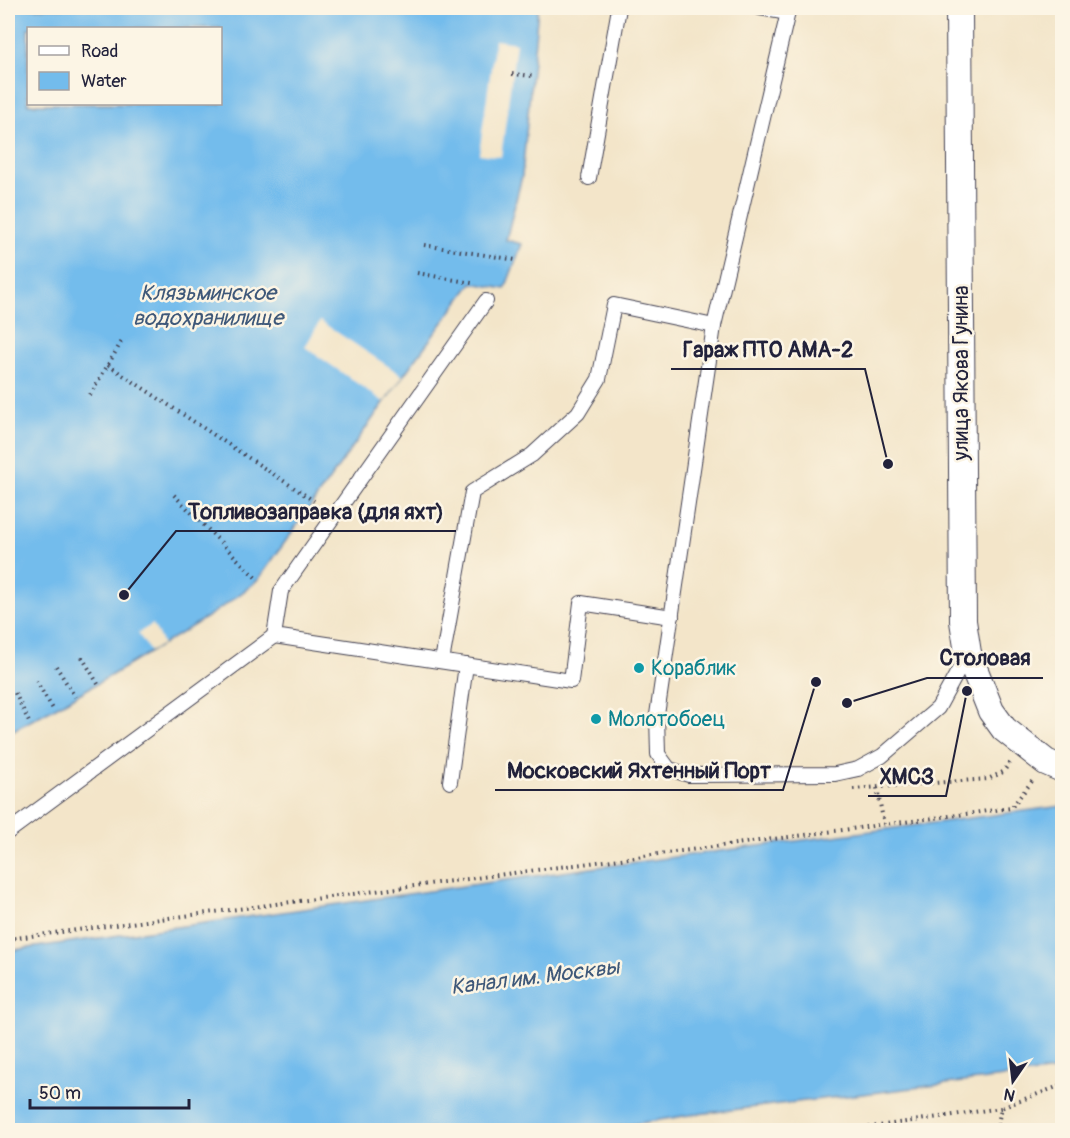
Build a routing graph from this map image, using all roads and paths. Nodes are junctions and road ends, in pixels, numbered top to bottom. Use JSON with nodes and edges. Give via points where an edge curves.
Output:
{"nodes":[{"id":1,"x":619,"y":8,"type":"edge"},
{"id":2,"x":760,"y":8,"type":"edge"},
{"id":3,"x":959,"y":8,"type":"edge"},
{"id":4,"x":788,"y":10,"type":"edge"},
{"id":5,"x":512,"y":74,"type":"dead end"},
{"id":6,"x":532,"y":76,"type":"dead end"},
{"id":7,"x":589,"y":178,"type":"dead end"},
{"id":8,"x":424,"y":245,"type":"dead end"},
{"id":9,"x":516,"y":260,"type":"dead end"},
{"id":10,"x":417,"y":273,"type":"dead end"},
{"id":11,"x":472,"y":283,"type":"dead end"},
{"id":12,"x":486,"y":301,"type":"dead end"},
{"id":13,"x":714,"y":326,"type":"junction"},
{"id":14,"x":122,"y":341,"type":"dead end"},
{"id":15,"x":108,"y":365,"type":"junction"},
{"id":16,"x":90,"y":395,"type":"dead end"},
{"id":17,"x":174,"y":495,"type":"dead end"},
{"id":18,"x":314,"y":501,"type":"dead end"},
{"id":19,"x":258,"y":580,"type":"dead end"},
{"id":20,"x":672,"y":617,"type":"junction"},
{"id":21,"x":274,"y":636,"type":"junction"},
{"id":22,"x":968,"y":653,"type":"junction"},
{"id":23,"x":82,"y":657,"type":"dead end"},
{"id":24,"x":442,"y":661,"type":"junction"},
{"id":25,"x":466,"y":665,"type":"junction"},
{"id":26,"x":56,"y":666,"type":"dead end"},
{"id":27,"x":36,"y":681,"type":"dead end"},
{"id":28,"x":98,"y":684,"type":"dead end"},
{"id":29,"x":15,"y":693,"type":"dead end"},
{"id":30,"x":75,"y":697,"type":"dead end"},
{"id":31,"x":52,"y":709,"type":"dead end"},
{"id":32,"x":29,"y":722,"type":"dead end"},
{"id":33,"x":1016,"y":756,"type":"dead end"},
{"id":34,"x":1051,"y":771,"type":"edge"},
{"id":35,"x":835,"y":774,"type":"junction"},
{"id":36,"x":450,"y":782,"type":"dead end"},
{"id":37,"x":877,"y":788,"type":"junction"},
{"id":38,"x":884,"y":824,"type":"junction"},
{"id":39,"x":8,"y":832,"type":"edge"},
{"id":40,"x":8,"y":939,"type":"edge"},
{"id":41,"x":1062,"y":1085,"type":"edge"},
{"id":42,"x":1001,"y":1108,"type":"junction"},
{"id":43,"x":851,"y":1131,"type":"edge"},
{"id":44,"x":997,"y":1131,"type":"edge"}],
"edges":[{"from":1,"to":7,"type":"lane"},
{"from":2,"to":4,"type":"lane"},
{"from":3,"to":22,"type":"street","name":"улица Якова Гунина","via":[[963,621]]},
{"from":4,"to":13,"type":"lane"},
{"from":5,"to":6,"type":"path"},
{"from":8,"to":9,"type":"path"},
{"from":10,"to":11,"type":"path"},
{"from":12,"to":21,"type":"lane","via":[[281,591]]},
{"from":13,"to":20,"type":"lane"},
{"from":13,"to":24,"type":"lane","via":[[614,305],[598,379],[578,412],[532,455],[471,492]]},
{"from":14,"to":15,"type":"path"},
{"from":15,"to":16,"type":"path"},
{"from":15,"to":18,"type":"path"},
{"from":17,"to":19,"type":"path"},
{"from":20,"to":25,"type":"lane","via":[[581,603],[571,681]]},
{"from":20,"to":35,"type":"lane","via":[[657,715],[657,754],[669,769],[688,775]]},
{"from":21,"to":24,"type":"lane"},
{"from":21,"to":39,"type":"lane"},
{"from":22,"to":34,"type":"street","name":"улица Якова Гунина","via":[[991,711],[1004,729],[1046,762]]},
{"from":22,"to":35,"type":"lane","via":[[938,708],[882,756],[858,769]]},
{"from":23,"to":28,"type":"path"},
{"from":24,"to":25,"type":"lane"},
{"from":25,"to":36,"type":"lane"},
{"from":26,"to":30,"type":"path"},
{"from":27,"to":31,"type":"path"},
{"from":29,"to":32,"type":"path"},
{"from":33,"to":37,"type":"path","via":[[1003,772],[988,779]]},
{"from":34,"to":38,"type":"path","via":[[1011,808]]},
{"from":35,"to":37,"type":"path","via":[[844,790]]},
{"from":37,"to":38,"type":"path"},
{"from":38,"to":40,"type":"path"},
{"from":41,"to":42,"type":"path"},
{"from":42,"to":43,"type":"path"},
{"from":42,"to":44,"type":"path"}]}
